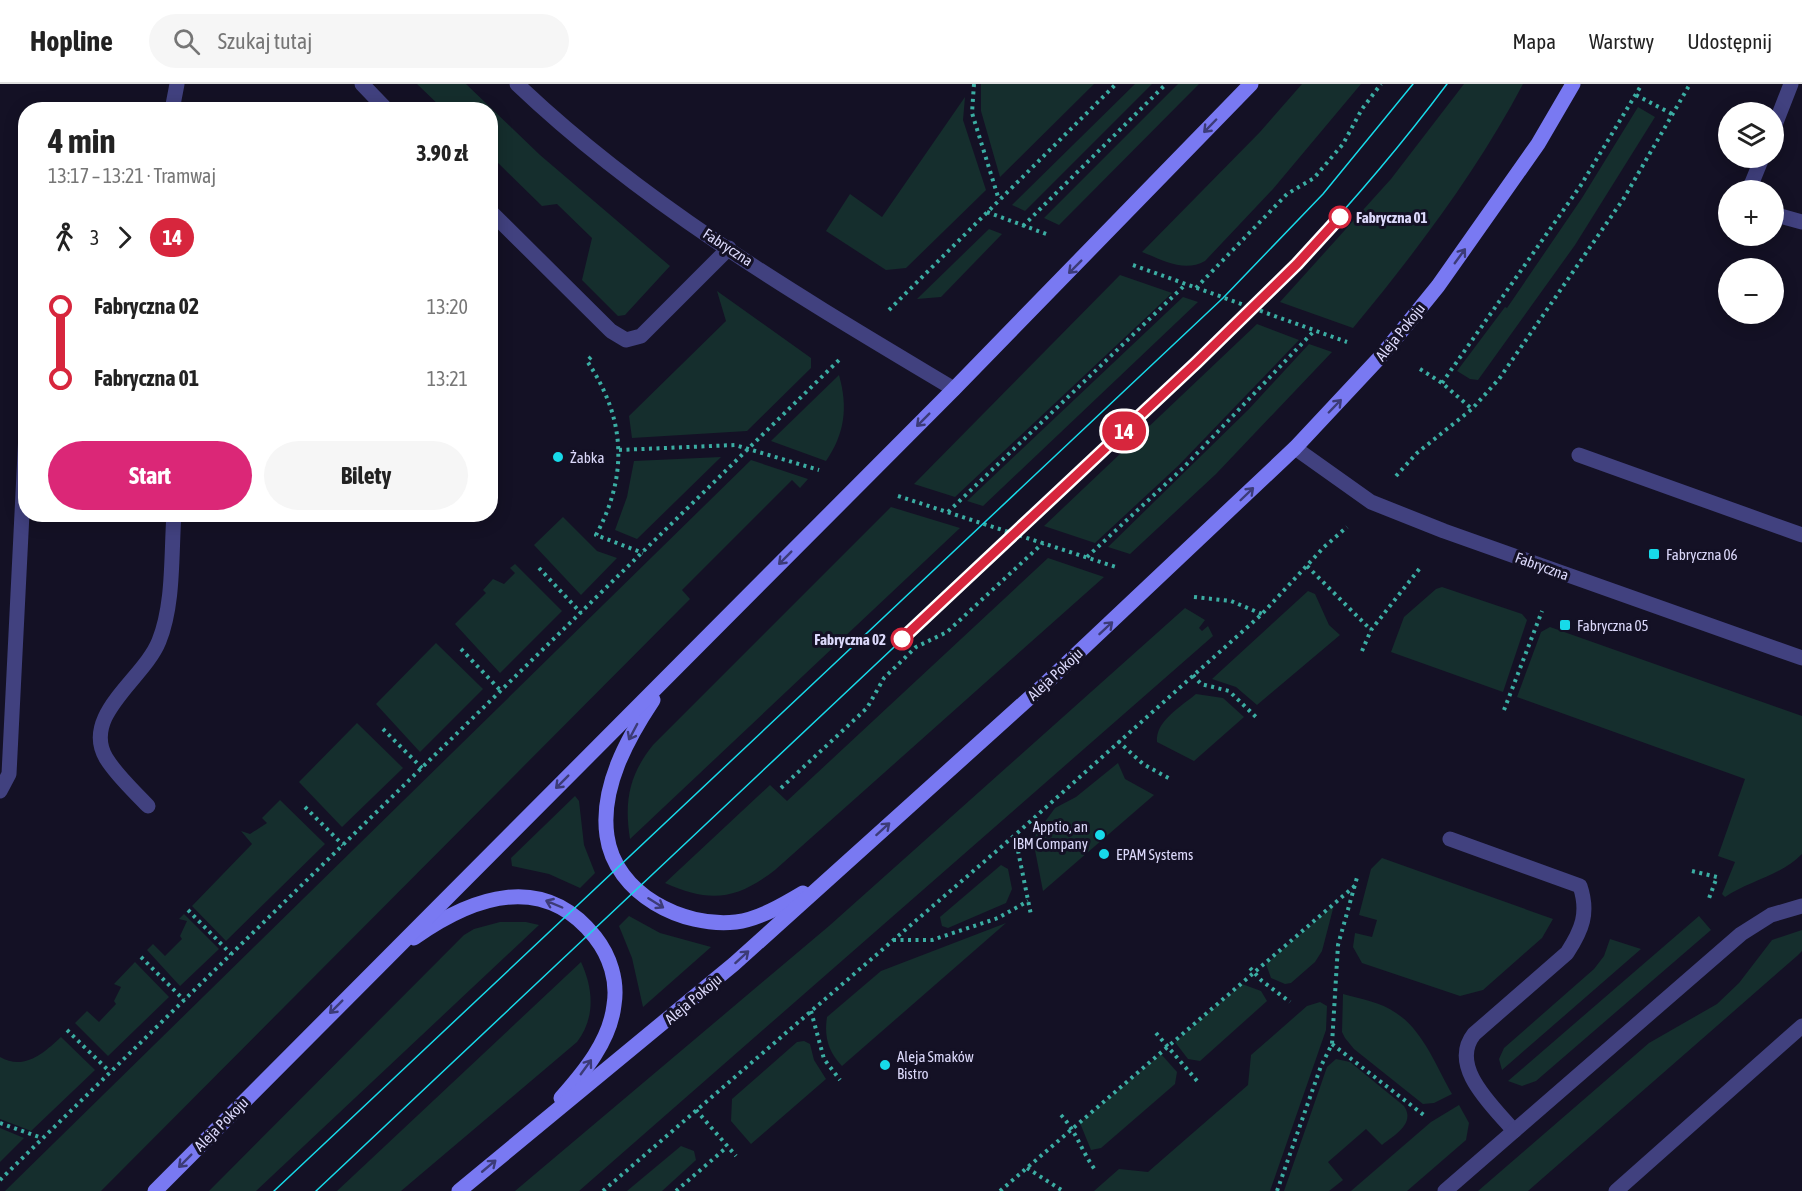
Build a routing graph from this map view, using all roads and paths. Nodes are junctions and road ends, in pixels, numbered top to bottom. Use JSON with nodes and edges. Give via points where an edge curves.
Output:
{"nodes":[{"id":1,"x":177,"y":84,"type":"edge"},
{"id":2,"x":362,"y":84,"type":"edge"},
{"id":3,"x":517,"y":84,"type":"edge"},
{"id":4,"x":974,"y":84,"type":"edge"},
{"id":5,"x":1116,"y":84,"type":"edge"},
{"id":6,"x":1166,"y":84,"type":"edge"},
{"id":7,"x":1251,"y":84,"type":"edge"},
{"id":8,"x":1381,"y":84,"type":"edge"},
{"id":9,"x":1562,"y":84,"type":"edge"},
{"id":10,"x":1573,"y":84,"type":"edge"},
{"id":11,"x":1642,"y":84,"type":"edge"},
{"id":12,"x":1690,"y":84,"type":"edge"},
{"id":13,"x":1791,"y":84,"type":"edge"},
{"id":14,"x":1636,"y":95,"type":"junction"},
{"id":15,"x":174,"y":102,"type":"edge"},
{"id":16,"x":379,"y":102,"type":"edge"},
{"id":17,"x":1784,"y":102,"type":"edge"},
{"id":18,"x":1674,"y":115,"type":"junction"},
{"id":19,"x":1538,"y":144,"type":"junction"},
{"id":20,"x":999,"y":200,"type":"junction"},
{"id":21,"x":987,"y":212,"type":"junction"},
{"id":22,"x":1784,"y":217,"type":"edge"},
{"id":23,"x":498,"y":219,"type":"edge"},
{"id":24,"x":1802,"y":222,"type":"edge"},
{"id":25,"x":1023,"y":226,"type":"junction"},
{"id":26,"x":1049,"y":235,"type":"dead end"},
{"id":27,"x":729,"y":248,"type":"junction"},
{"id":28,"x":1133,"y":265,"type":"dead end"},
{"id":29,"x":1186,"y":284,"type":"junction"},
{"id":30,"x":1196,"y":288,"type":"junction"},
{"id":31,"x":904,"y":294,"type":"dead end"},
{"id":32,"x":1315,"y":330,"type":"junction"},
{"id":33,"x":614,"y":333,"type":"junction"},
{"id":34,"x":1354,"y":345,"type":"dead end"},
{"id":35,"x":834,"y":364,"type":"dead end"},
{"id":36,"x":1420,"y":369,"type":"dead end"},
{"id":37,"x":1443,"y":383,"type":"junction"},
{"id":38,"x":954,"y":389,"type":"junction"},
{"id":39,"x":1472,"y":409,"type":"junction"},
{"id":40,"x":749,"y":448,"type":"junction"},
{"id":41,"x":1295,"y":448,"type":"junction"},
{"id":42,"x":619,"y":450,"type":"junction"},
{"id":43,"x":1579,"y":455,"type":"dead end"},
{"id":44,"x":1408,"y":463,"type":"dead end"},
{"id":45,"x":819,"y":470,"type":"dead end"},
{"id":46,"x":898,"y":496,"type":"dead end"},
{"id":47,"x":948,"y":512,"type":"junction"},
{"id":48,"x":22,"y":522,"type":"edge"},
{"id":49,"x":173,"y":522,"type":"edge"},
{"id":50,"x":1802,"y":535,"type":"edge"},
{"id":51,"x":1334,"y":542,"type":"dead end"},
{"id":52,"x":1043,"y":543,"type":"junction"},
{"id":53,"x":643,"y":553,"type":"junction"},
{"id":54,"x":1087,"y":557,"type":"junction"},
{"id":55,"x":1307,"y":566,"type":"junction"},
{"id":56,"x":1116,"y":567,"type":"dead end"},
{"id":57,"x":539,"y":568,"type":"dead end"},
{"id":58,"x":1420,"y":568,"type":"dead end"},
{"id":59,"x":1194,"y":597,"type":"dead end"},
{"id":60,"x":1542,"y":611,"type":"dead end"},
{"id":61,"x":581,"y":613,"type":"junction"},
{"id":62,"x":1262,"y":614,"type":"junction"},
{"id":63,"x":1371,"y":630,"type":"junction"},
{"id":64,"x":461,"y":649,"type":"dead end"},
{"id":65,"x":1362,"y":651,"type":"dead end"},
{"id":66,"x":1802,"y":658,"type":"edge"},
{"id":67,"x":678,"y":666,"type":"junction"},
{"id":68,"x":1193,"y":675,"type":"junction"},
{"id":69,"x":501,"y":691,"type":"junction"},
{"id":70,"x":1504,"y":710,"type":"dead end"},
{"id":71,"x":1257,"y":718,"type":"dead end"},
{"id":72,"x":383,"y":729,"type":"dead end"},
{"id":73,"x":1118,"y":741,"type":"junction"},
{"id":74,"x":422,"y":768,"type":"junction"},
{"id":75,"x":1172,"y":780,"type":"dead end"},
{"id":76,"x":781,"y":788,"type":"dead end"},
{"id":77,"x":0,"y":791,"type":"edge"},
{"id":78,"x":148,"y":806,"type":"dead end"},
{"id":79,"x":305,"y":807,"type":"dead end"},
{"id":80,"x":1015,"y":835,"type":"junction"},
{"id":81,"x":1450,"y":839,"type":"dead end"},
{"id":82,"x":344,"y":845,"type":"junction"},
{"id":83,"x":840,"y":868,"type":"junction"},
{"id":84,"x":1692,"y":871,"type":"dead end"},
{"id":85,"x":1358,"y":874,"type":"dead end"},
{"id":86,"x":1357,"y":884,"type":"junction"},
{"id":87,"x":1028,"y":901,"type":"junction"},
{"id":88,"x":1707,"y":901,"type":"dead end"},
{"id":89,"x":1802,"y":906,"type":"edge"},
{"id":90,"x":188,"y":910,"type":"dead end"},
{"id":91,"x":1031,"y":915,"type":"dead end"},
{"id":92,"x":893,"y":940,"type":"junction"},
{"id":93,"x":231,"y":954,"type":"junction"},
{"id":94,"x":141,"y":957,"type":"dead end"},
{"id":95,"x":378,"y":966,"type":"junction"},
{"id":96,"x":1252,"y":970,"type":"junction"},
{"id":97,"x":184,"y":1000,"type":"junction"},
{"id":98,"x":1290,"y":1002,"type":"dead end"},
{"id":99,"x":811,"y":1011,"type":"junction"},
{"id":100,"x":1802,"y":1026,"type":"edge"},
{"id":101,"x":67,"y":1030,"type":"dead end"},
{"id":102,"x":1156,"y":1033,"type":"dead end"},
{"id":103,"x":1332,"y":1044,"type":"junction"},
{"id":104,"x":1168,"y":1047,"type":"junction"},
{"id":105,"x":110,"y":1072,"type":"junction"},
{"id":106,"x":840,"y":1080,"type":"dead end"},
{"id":107,"x":1198,"y":1082,"type":"dead end"},
{"id":108,"x":696,"y":1110,"type":"junction"},
{"id":109,"x":1061,"y":1115,"type":"dead end"},
{"id":110,"x":1425,"y":1116,"type":"dead end"},
{"id":111,"x":0,"y":1123,"type":"edge"},
{"id":112,"x":1073,"y":1128,"type":"junction"},
{"id":113,"x":1514,"y":1131,"type":"junction"},
{"id":114,"x":42,"y":1138,"type":"junction"},
{"id":115,"x":519,"y":1142,"type":"junction"},
{"id":116,"x":727,"y":1147,"type":"junction"},
{"id":117,"x":735,"y":1156,"type":"dead end"},
{"id":118,"x":1027,"y":1168,"type":"junction"},
{"id":119,"x":1096,"y":1171,"type":"dead end"},
{"id":120,"x":0,"y":1180,"type":"edge"},
{"id":121,"x":155,"y":1191,"type":"edge"},
{"id":122,"x":459,"y":1191,"type":"edge"},
{"id":123,"x":603,"y":1191,"type":"edge"},
{"id":124,"x":676,"y":1191,"type":"edge"},
{"id":125,"x":1000,"y":1191,"type":"edge"},
{"id":126,"x":1063,"y":1191,"type":"edge"},
{"id":127,"x":1277,"y":1191,"type":"edge"},
{"id":128,"x":1445,"y":1191,"type":"edge"},
{"id":129,"x":1616,"y":1191,"type":"edge"}],
"edges":[{"from":1,"to":15,"type":"street"},
{"from":2,"to":16,"type":"street"},
{"from":3,"to":27,"type":"street","name":"Fabryczna","via":[[621,175]]},
{"from":4,"to":20,"type":"path","via":[[972,113]]},
{"from":5,"to":20,"type":"path"},
{"from":6,"to":25,"type":"path"},
{"from":7,"to":38,"type":"main road","name":"Aleja Pokoju","one_way":true},
{"from":8,"to":30,"type":"path","via":[[1343,144],[1314,178],[1287,194]]},
{"from":9,"to":19,"type":"main road"},
{"from":10,"to":19,"type":"main road","name":"Aleja Pokoju"},
{"from":11,"to":14,"type":"path"},
{"from":12,"to":18,"type":"path"},
{"from":13,"to":17,"type":"street"},
{"from":14,"to":18,"type":"path"},
{"from":14,"to":37,"type":"path","via":[[1581,185]]},
{"from":18,"to":39,"type":"path","via":[[1558,297],[1499,379]]},
{"from":41,"to":19,"type":"main road","name":"Aleja Pokoju","one_way":true,"via":[[1382,356],[1438,285]]},
{"from":20,"to":21,"type":"path"},
{"from":21,"to":25,"type":"path"},
{"from":21,"to":31,"type":"path"},
{"from":22,"to":24,"type":"street"},
{"from":23,"to":33,"type":"street"},
{"from":25,"to":26,"type":"path"},
{"from":27,"to":33,"type":"street","via":[[641,336],[626,339]]},
{"from":27,"to":38,"type":"street","name":"Fabryczna"},
{"from":28,"to":29,"type":"path"},
{"from":29,"to":30,"type":"path"},
{"from":29,"to":47,"type":"path"},
{"from":30,"to":32,"type":"path"},
{"from":32,"to":34,"type":"path"},
{"from":32,"to":54,"type":"path","via":[[1183,468]]},
{"from":33,"to":42,"type":"path","via":[[587,361],[610,402]]},
{"from":35,"to":40,"type":"path"},
{"from":36,"to":37,"type":"path"},
{"from":37,"to":39,"type":"path"},
{"from":38,"to":67,"type":"main road","name":"Aleja Pokoju","one_way":true},
{"from":39,"to":44,"type":"path"},
{"from":40,"to":42,"type":"path","via":[[735,445]]},
{"from":40,"to":45,"type":"path"},
{"from":40,"to":53,"type":"path"},
{"from":41,"to":66,"type":"street","name":"Fabryczna","via":[[1371,502]]},
{"from":83,"to":41,"type":"main road","name":"Aleja Pokoju","one_way":true,"via":[[1046,683]]},
{"from":42,"to":53,"type":"path","via":[[615,488],[596,535]]},
{"from":43,"to":50,"type":"street"},
{"from":46,"to":47,"type":"path"},
{"from":47,"to":52,"type":"path"},
{"from":48,"to":77,"type":"street","via":[[9,774]]},
{"from":49,"to":78,"type":"street","via":[[163,631],[145,667],[104,715],[100,734],[100,745],[110,764]]},
{"from":51,"to":55,"type":"path"},
{"from":52,"to":54,"type":"path"},
{"from":52,"to":76,"type":"path","via":[[947,632],[916,647],[884,678],[867,708]]},
{"from":53,"to":61,"type":"path"},
{"from":54,"to":56,"type":"path"},
{"from":55,"to":62,"type":"path"},
{"from":55,"to":63,"type":"path"},
{"from":57,"to":61,"type":"path"},
{"from":58,"to":63,"type":"path"},
{"from":59,"to":62,"type":"path","via":[[1231,601]]},
{"from":60,"to":70,"type":"path"},
{"from":61,"to":69,"type":"path"},
{"from":62,"to":68,"type":"path"},
{"from":63,"to":65,"type":"path"},
{"from":64,"to":69,"type":"path"},
{"from":67,"to":83,"type":"main road","one_way":true,"via":[[632,733],[611,788],[607,836],[626,879],[650,899],[685,917],[704,922],[738,922],[789,901]]},
{"from":67,"to":95,"type":"main road","name":"Aleja Pokoju","one_way":true},
{"from":68,"to":71,"type":"path","via":[[1201,684],[1233,694]]},
{"from":68,"to":73,"type":"path"},
{"from":69,"to":74,"type":"path"},
{"from":72,"to":74,"type":"path"},
{"from":73,"to":75,"type":"path","via":[[1143,764]]},
{"from":73,"to":80,"type":"path"},
{"from":74,"to":82,"type":"path"},
{"from":79,"to":82,"type":"path"},
{"from":80,"to":87,"type":"path"},
{"from":80,"to":92,"type":"path"},
{"from":81,"to":113,"type":"street","via":[[1581,886],[1586,905],[1578,937],[1567,953],[1474,1034],[1466,1049],[1466,1064],[1479,1087]]},
{"from":82,"to":93,"type":"path"},
{"from":115,"to":83,"type":"main road","name":"Aleja Pokoju","one_way":true,"via":[[684,1007]]},
{"from":84,"to":88,"type":"path","via":[[1717,877]]},
{"from":85,"to":86,"type":"path"},
{"from":86,"to":96,"type":"path"},
{"from":86,"to":103,"type":"path","via":[[1338,945]]},
{"from":87,"to":91,"type":"path"},
{"from":87,"to":92,"type":"path","via":[[998,918],[932,940]]},
{"from":89,"to":113,"type":"street","via":[[1771,915],[1741,934]]},
{"from":90,"to":93,"type":"path"},
{"from":92,"to":99,"type":"path"},
{"from":93,"to":97,"type":"path"},
{"from":94,"to":97,"type":"path"},
{"from":115,"to":95,"type":"main road","one_way":true,"via":[[574,1084],[606,1034],[615,989],[608,958],[596,937],[559,905],[531,897],[499,897],[442,920]]},
{"from":95,"to":121,"type":"main road","name":"Aleja Pokoju","one_way":true},
{"from":96,"to":98,"type":"path"},
{"from":96,"to":104,"type":"path"},
{"from":97,"to":105,"type":"path"},
{"from":99,"to":106,"type":"path","via":[[824,1059]]},
{"from":99,"to":108,"type":"path"},
{"from":100,"to":129,"type":"street"},
{"from":101,"to":105,"type":"path"},
{"from":102,"to":104,"type":"path"},
{"from":103,"to":110,"type":"path"},
{"from":103,"to":127,"type":"path"},
{"from":104,"to":107,"type":"path"},
{"from":104,"to":112,"type":"path"},
{"from":105,"to":114,"type":"path"},
{"from":108,"to":116,"type":"path"},
{"from":108,"to":123,"type":"path"},
{"from":109,"to":112,"type":"path"},
{"from":111,"to":114,"type":"path"},
{"from":112,"to":118,"type":"path"},
{"from":112,"to":119,"type":"path"},
{"from":113,"to":128,"type":"street"},
{"from":114,"to":120,"type":"path"},
{"from":122,"to":115,"type":"main road","name":"Aleja Pokoju","one_way":true},
{"from":116,"to":117,"type":"path"},
{"from":116,"to":124,"type":"path"},
{"from":118,"to":125,"type":"path"},
{"from":118,"to":126,"type":"path"}]}
